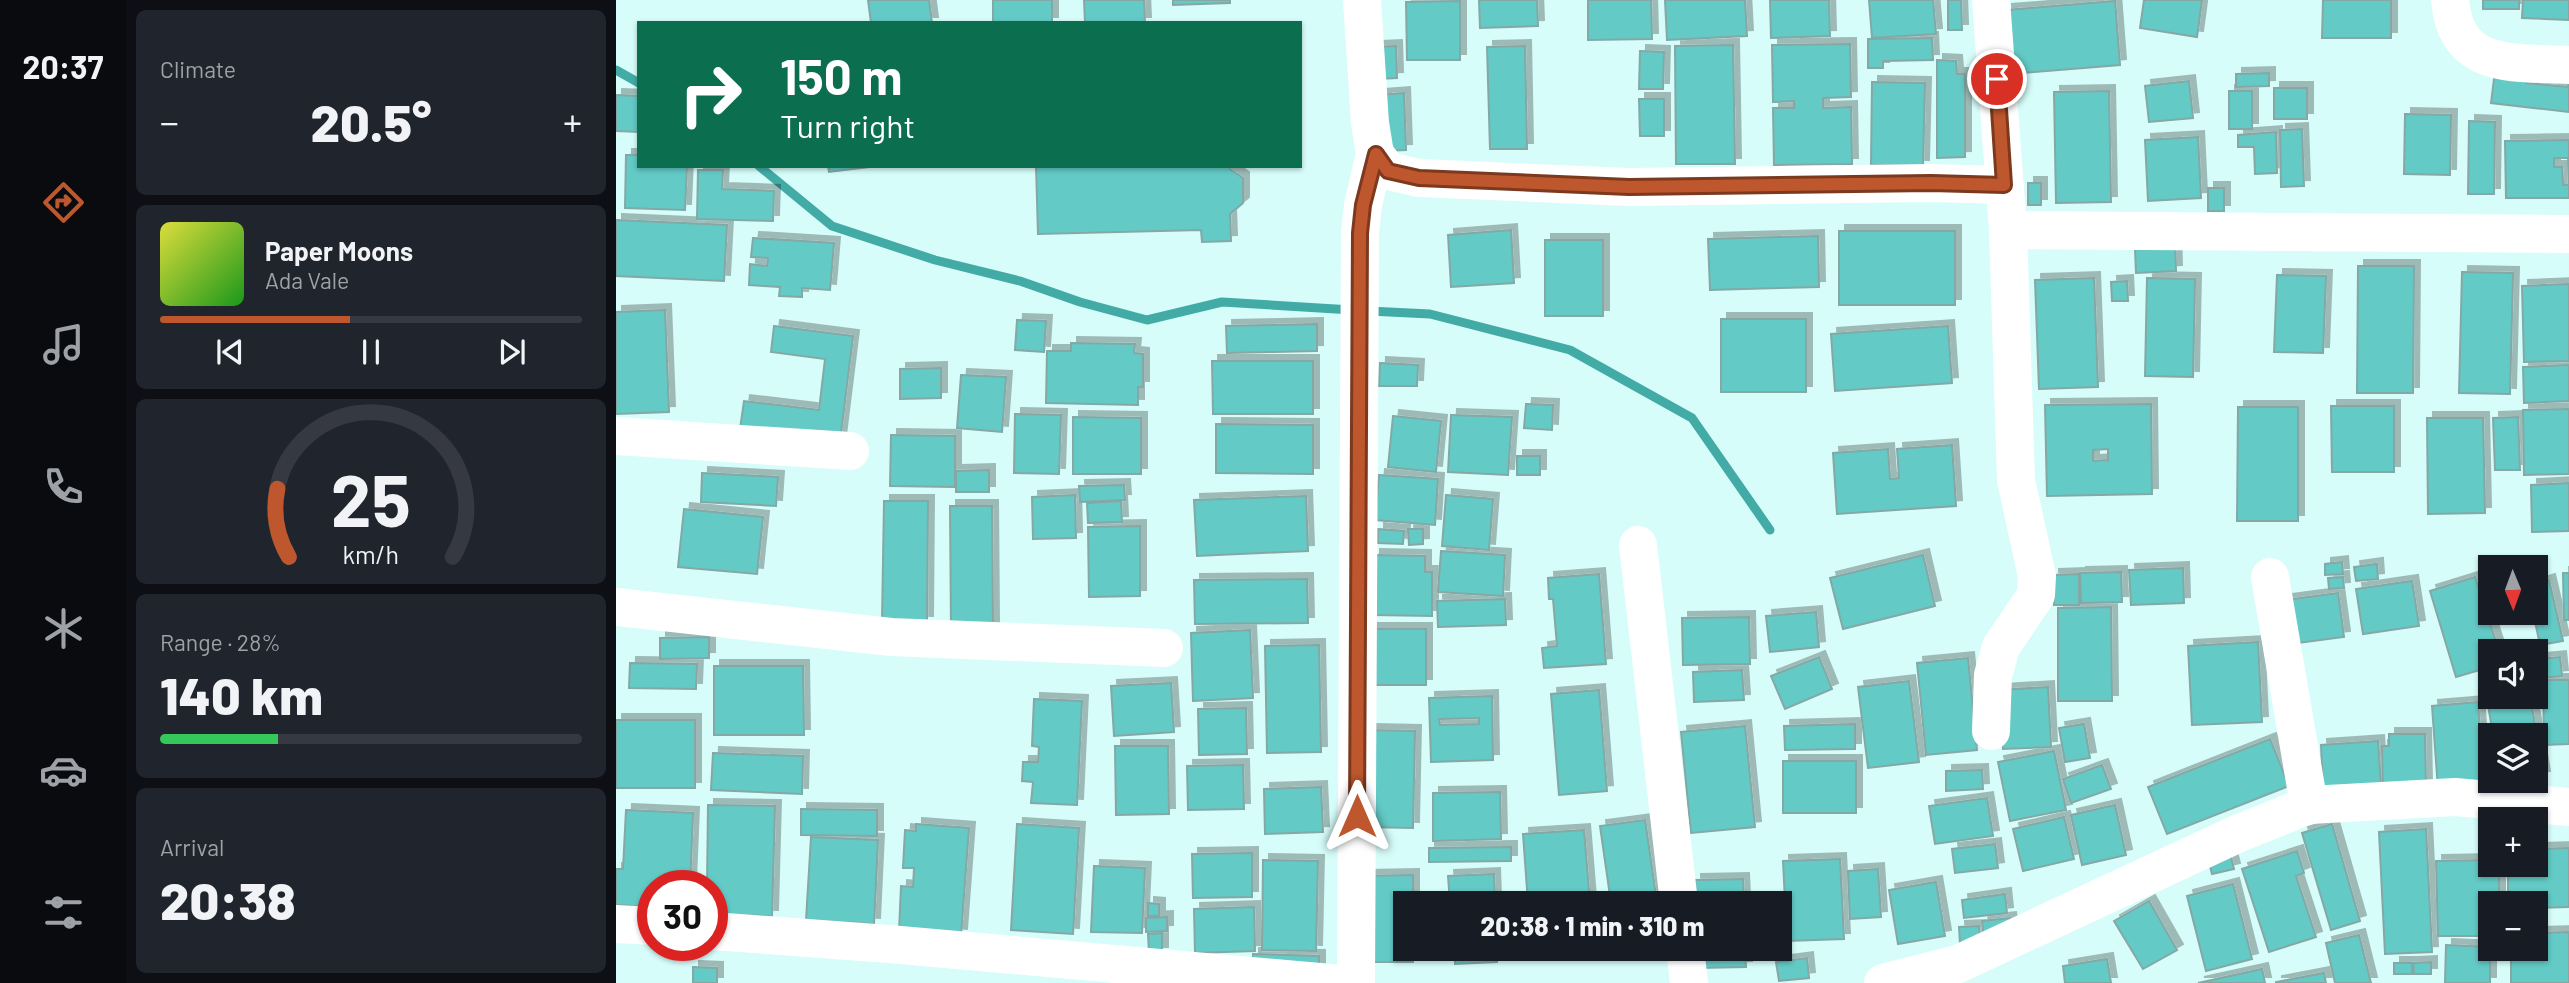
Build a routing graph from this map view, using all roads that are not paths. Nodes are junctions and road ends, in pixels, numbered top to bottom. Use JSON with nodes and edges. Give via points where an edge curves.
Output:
{"nodes":[{"id":1,"x":1362,"y":0,"type":"edge"},
{"id":2,"x":1991,"y":0,"type":"edge"},
{"id":3,"x":2450,"y":0,"type":"edge"},
{"id":4,"x":2569,"y":65,"type":"edge"},
{"id":5,"x":1376,"y":154,"type":"junction"},
{"id":6,"x":2004,"y":185,"type":"junction"},
{"id":7,"x":2008,"y":230,"type":"junction"},
{"id":8,"x":2569,"y":234,"type":"edge"},
{"id":9,"x":616,"y":436,"type":"edge"},
{"id":10,"x":850,"y":451,"type":"dead end"},
{"id":11,"x":1638,"y":545,"type":"dead end"},
{"id":12,"x":2270,"y":577,"type":"dead end"},
{"id":13,"x":616,"y":607,"type":"edge"},
{"id":14,"x":1164,"y":648,"type":"dead end"},
{"id":15,"x":1991,"y":730,"type":"dead end"},
{"id":16,"x":2309,"y":806,"type":"junction"},
{"id":17,"x":2569,"y":807,"type":"edge"},
{"id":18,"x":1678,"y":891,"type":"edge"},
{"id":19,"x":616,"y":924,"type":"edge"},
{"id":20,"x":637,"y":925,"type":"edge"},
{"id":21,"x":728,"y":932,"type":"edge"},
{"id":22,"x":1686,"y":961,"type":"edge"},
{"id":23,"x":1312,"y":983,"type":"edge"},
{"id":24,"x":1356,"y":983,"type":"edge"},
{"id":25,"x":1689,"y":983,"type":"edge"},
{"id":26,"x":1883,"y":983,"type":"edge"}],
"edges":[{"from":1,"to":5,"type":"street"},
{"from":2,"to":6,"type":"street"},
{"from":3,"to":4,"type":"street","via":[[2452,20],[2465,45],[2497,61]]},
{"from":5,"to":6,"type":"street","via":[[1388,171],[1419,178],[1629,187]]},
{"from":5,"to":24,"type":"street","via":[[1360,233]]},
{"from":6,"to":7,"type":"street"},
{"from":7,"to":8,"type":"street"},
{"from":7,"to":15,"type":"street","via":[[2016,480],[2037,576],[2036,596],[2001,647],[1993,675]]},
{"from":9,"to":10,"type":"street"},
{"from":11,"to":18,"type":"street"},
{"from":12,"to":16,"type":"street"},
{"from":13,"to":14,"type":"street","via":[[891,637]]},
{"from":16,"to":17,"type":"street","via":[[2455,797]]},
{"from":16,"to":26,"type":"street","via":[[2237,834],[1958,964]]},
{"from":19,"to":20,"type":"street"},
{"from":21,"to":23,"type":"street"},
{"from":22,"to":25,"type":"street"}]}
